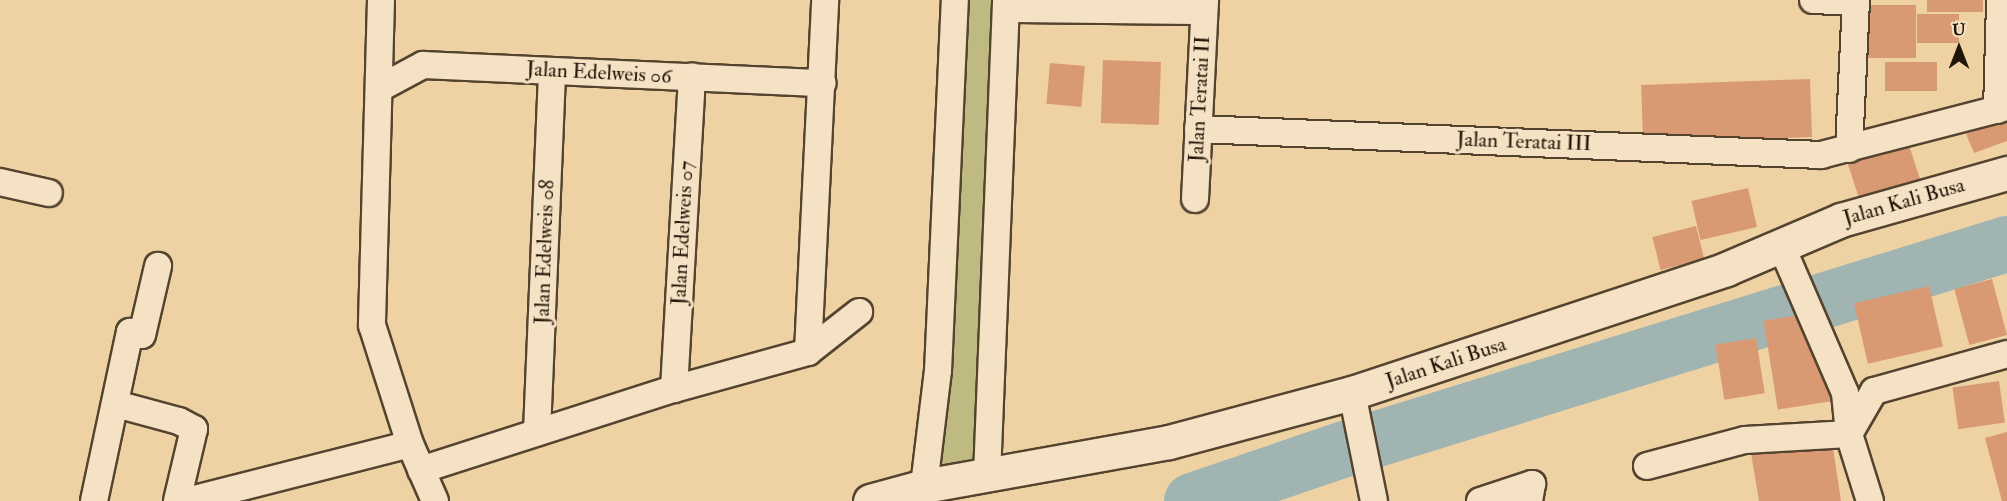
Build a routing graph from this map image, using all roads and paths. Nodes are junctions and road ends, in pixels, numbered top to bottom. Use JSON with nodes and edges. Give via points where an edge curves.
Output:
{"nodes":[{"id":1,"x":825,"y":0,"type":"edge"},
{"id":2,"x":955,"y":0,"type":"edge"},
{"id":3,"x":1814,"y":0,"type":"edge"},
{"id":4,"x":2000,"y":0,"type":"edge"},
{"id":5,"x":1856,"y":1,"type":"edge"},
{"id":6,"x":375,"y":2,"type":"edge"},
{"id":7,"x":1006,"y":5,"type":"edge"},
{"id":8,"x":1204,"y":6,"type":"edge"},
{"id":9,"x":552,"y":71,"type":"junction"},
{"id":10,"x":692,"y":77,"type":"junction"},
{"id":11,"x":822,"y":83,"type":"junction"},
{"id":12,"x":382,"y":87,"type":"junction"},
{"id":13,"x":2002,"y":109,"type":"edge"},
{"id":14,"x":1198,"y":129,"type":"junction"},
{"id":15,"x":1850,"y":149,"type":"junction"},
{"id":16,"x":2007,"y":173,"type":"edge"},
{"id":17,"x":0,"y":182,"type":"edge"},
{"id":18,"x":50,"y":193,"type":"dead end"},
{"id":19,"x":1195,"y":199,"type":"dead end"},
{"id":20,"x":1781,"y":245,"type":"junction"},
{"id":21,"x":158,"y":266,"type":"dead end"},
{"id":22,"x":859,"y":312,"type":"dead end"},
{"id":23,"x":808,"y":352,"type":"junction"},
{"id":24,"x":2007,"y":354,"type":"edge"},
{"id":25,"x":674,"y":389,"type":"junction"},
{"id":26,"x":1352,"y":393,"type":"junction"},
{"id":27,"x":116,"y":404,"type":"junction"},
{"id":28,"x":537,"y":432,"type":"junction"},
{"id":29,"x":1849,"y":434,"type":"junction"},
{"id":30,"x":410,"y":444,"type":"junction"},
{"id":31,"x":1647,"y":466,"type":"dead end"},
{"id":32,"x":421,"y":470,"type":"junction"},
{"id":33,"x":987,"y":476,"type":"junction"},
{"id":34,"x":924,"y":486,"type":"junction"},
{"id":35,"x":94,"y":501,"type":"edge"},
{"id":36,"x":177,"y":501,"type":"edge"},
{"id":37,"x":187,"y":501,"type":"edge"},
{"id":38,"x":435,"y":501,"type":"edge"},
{"id":39,"x":870,"y":501,"type":"edge"},
{"id":40,"x":1374,"y":501,"type":"edge"},
{"id":41,"x":1480,"y":501,"type":"edge"},
{"id":42,"x":1529,"y":501,"type":"edge"},
{"id":43,"x":1870,"y":501,"type":"edge"}],
"edges":[{"from":1,"to":11,"type":"street"},
{"from":2,"to":34,"type":"street","via":[[939,371]]},
{"from":3,"to":5,"type":"street"},
{"from":4,"to":13,"type":"street"},
{"from":5,"to":15,"type":"street"},
{"from":6,"to":12,"type":"street"},
{"from":7,"to":8,"type":"street"},
{"from":7,"to":33,"type":"street"},
{"from":8,"to":14,"type":"street","name":"Jalan Teratai II"},
{"from":9,"to":10,"type":"street","name":"Jalan Edelweis 06"},
{"from":9,"to":12,"type":"street","name":"Jalan Edelweis 06","via":[[423,65]]},
{"from":9,"to":28,"type":"street","name":"Jalan Edelweis 08"},
{"from":10,"to":11,"type":"street","name":"Jalan Edelweis 06"},
{"from":10,"to":25,"type":"street","name":"Jalan Edelweis 07"},
{"from":11,"to":23,"type":"street"},
{"from":12,"to":30,"type":"street","via":[[372,325]]},
{"from":13,"to":15,"type":"street","name":"Jalan Teratai III"},
{"from":14,"to":15,"type":"street","name":"Jalan Teratai III","via":[[1821,155]]},
{"from":14,"to":19,"type":"street","name":"Jalan Teratai II"},
{"from":16,"to":20,"type":"street","name":"Jalan Kali Busa","via":[[1841,220]]},
{"from":17,"to":18,"type":"street"},
{"from":20,"to":26,"type":"street","name":"Jalan Kali Busa","via":[[1726,269],[1576,322]]},
{"from":20,"to":29,"type":"street","via":[[1845,393]]},
{"from":21,"to":27,"type":"street","via":[[142,335],[130,332]]},
{"from":22,"to":23,"type":"street"},
{"from":23,"to":25,"type":"street"},
{"from":24,"to":29,"type":"street","via":[[1874,391]]},
{"from":25,"to":28,"type":"street"},
{"from":26,"to":33,"type":"street","name":"Jalan Kali Busa","via":[[1169,442]]},
{"from":26,"to":40,"type":"street"},
{"from":27,"to":35,"type":"street"},
{"from":27,"to":36,"type":"street","via":[[179,421],[194,429]]},
{"from":28,"to":32,"type":"street"},
{"from":29,"to":31,"type":"street","via":[[1745,440]]},
{"from":29,"to":43,"type":"street"},
{"from":30,"to":32,"type":"street"},
{"from":30,"to":37,"type":"street"},
{"from":32,"to":38,"type":"street"},
{"from":33,"to":34,"type":"street","name":"Jalan Kali Busa"},
{"from":34,"to":39,"type":"street","name":"Jalan Kali Busa"},
{"from":41,"to":42,"type":"street","via":[[1532,484]]}]}
